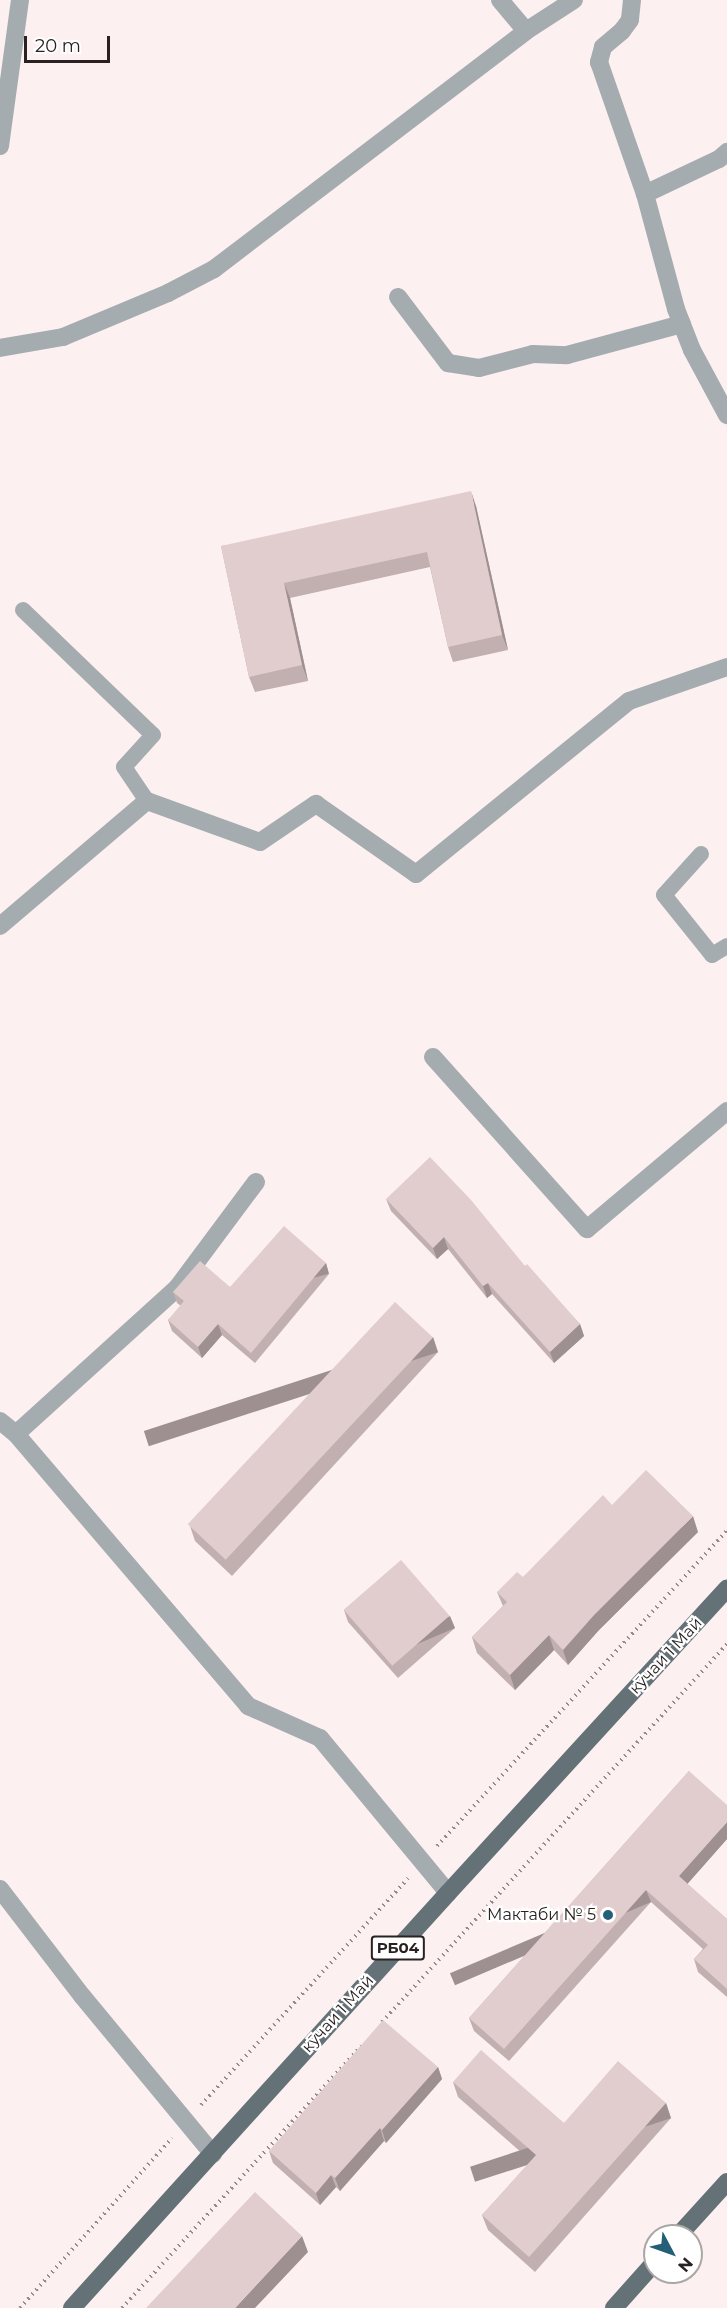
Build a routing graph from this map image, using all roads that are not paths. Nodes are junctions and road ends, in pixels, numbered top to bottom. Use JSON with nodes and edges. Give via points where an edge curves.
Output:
{"nodes":[{"id":1,"x":20,"y":0,"type":"edge"},
{"id":2,"x":500,"y":0,"type":"edge"},
{"id":3,"x":574,"y":0,"type":"edge"},
{"id":4,"x":632,"y":0,"type":"edge"},
{"id":5,"x":526,"y":31,"type":"junction"},
{"id":6,"x":0,"y":146,"type":"edge"},
{"id":7,"x":727,"y":152,"type":"edge"},
{"id":8,"x":645,"y":194,"type":"junction"},
{"id":9,"x":398,"y":297,"type":"dead end"},
{"id":10,"x":682,"y":324,"type":"junction"},
{"id":11,"x":0,"y":348,"type":"edge"},
{"id":12,"x":727,"y":415,"type":"edge"},
{"id":13,"x":23,"y":610,"type":"dead end"},
{"id":14,"x":727,"y":667,"type":"edge"},
{"id":15,"x":147,"y":801,"type":"junction"},
{"id":16,"x":701,"y":854,"type":"dead end"},
{"id":17,"x":0,"y":926,"type":"edge"},
{"id":18,"x":727,"y":946,"type":"edge"},
{"id":19,"x":433,"y":1057,"type":"dead end"},
{"id":20,"x":727,"y":1111,"type":"edge"},
{"id":21,"x":256,"y":1182,"type":"dead end"},
{"id":22,"x":0,"y":1421,"type":"edge"},
{"id":23,"x":16,"y":1434,"type":"junction"},
{"id":24,"x":727,"y":1590,"type":"edge"},
{"id":25,"x":0,"y":1889,"type":"edge"},
{"id":26,"x":448,"y":1893,"type":"junction"},
{"id":27,"x":213,"y":2154,"type":"junction"},
{"id":28,"x":727,"y":2181,"type":"edge"},
{"id":29,"x":689,"y":2224,"type":"edge"},
{"id":30,"x":643,"y":2275,"type":"edge"},
{"id":31,"x":72,"y":2308,"type":"edge"},
{"id":32,"x":614,"y":2308,"type":"edge"}],
"edges":[{"from":1,"to":6,"type":"street"},
{"from":2,"to":5,"type":"street"},
{"from":3,"to":5,"type":"street"},
{"from":4,"to":8,"type":"street","via":[[630,20],[603,47],[599,62]]},
{"from":5,"to":11,"type":"street","via":[[214,268],[168,293],[63,337]]},
{"from":7,"to":8,"type":"street"},
{"from":8,"to":10,"type":"street"},
{"from":9,"to":10,"type":"street","via":[[448,363],[479,368],[533,354],[567,355]]},
{"from":10,"to":12,"type":"street"},
{"from":13,"to":15,"type":"lane","via":[[153,735],[124,767]]},
{"from":14,"to":15,"type":"street","via":[[629,701],[416,874],[316,804],[260,842]]},
{"from":15,"to":17,"type":"street"},
{"from":16,"to":18,"type":"lane","via":[[664,895],[712,955]]},
{"from":19,"to":20,"type":"street","via":[[587,1229]]},
{"from":21,"to":23,"type":"street","via":[[177,1288]]},
{"from":22,"to":23,"type":"street"},
{"from":23,"to":26,"type":"street","via":[[248,1706],[320,1738]]},
{"from":24,"to":26,"type":"main road","name":"кӯчаи 1 Май","number":"РБ04"},
{"from":25,"to":27,"type":"street"},
{"from":26,"to":27,"type":"main road","name":"кӯчаи 1 Май","number":"РБ04"},
{"from":27,"to":31,"type":"main road","name":"кӯчаи 1 Май","number":"РБ04"},
{"from":28,"to":29,"type":"main road"},
{"from":30,"to":32,"type":"main road"}]}
